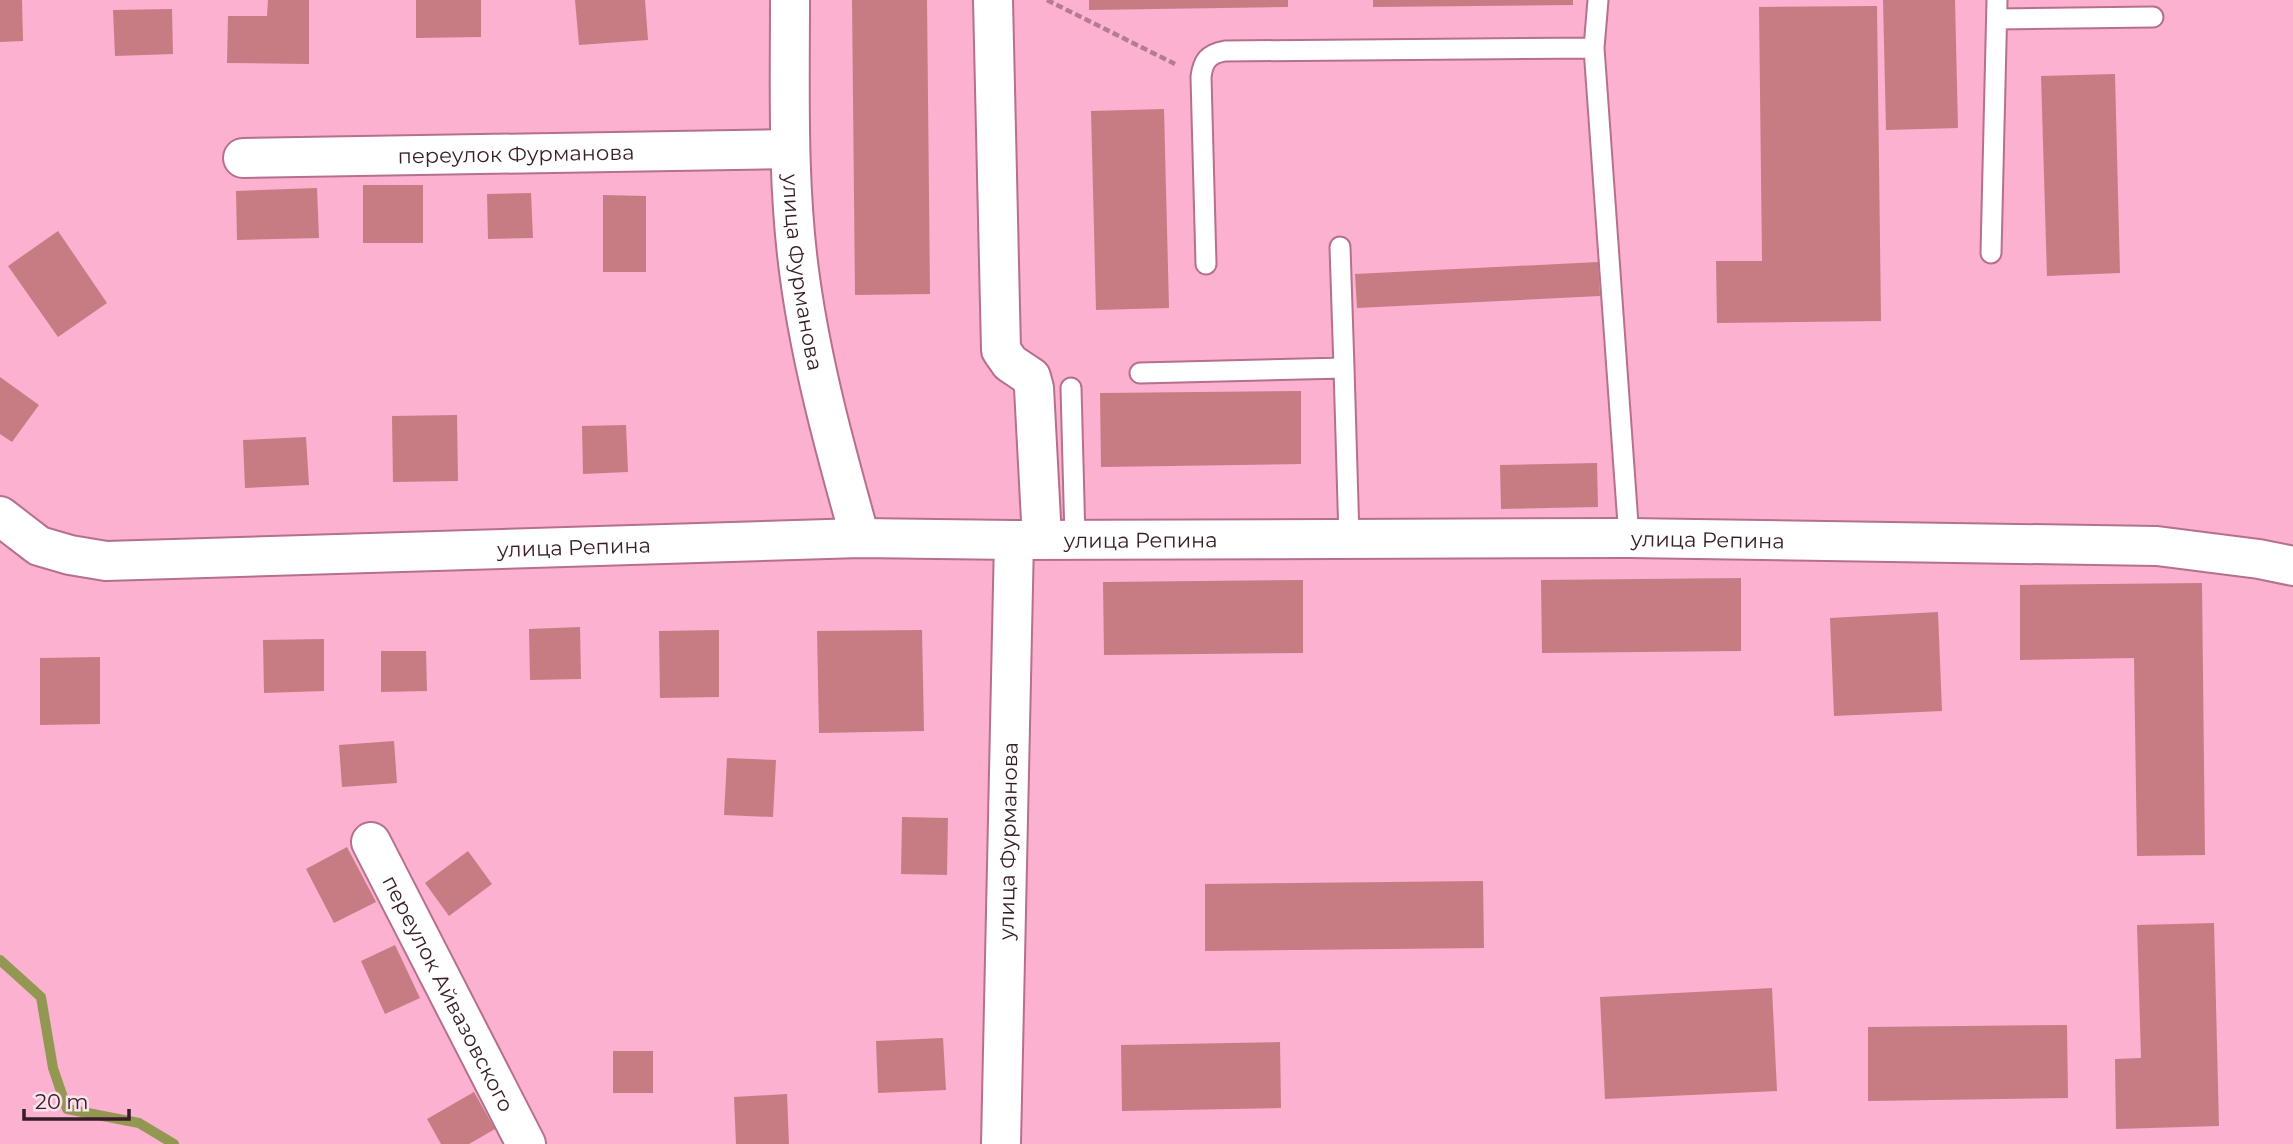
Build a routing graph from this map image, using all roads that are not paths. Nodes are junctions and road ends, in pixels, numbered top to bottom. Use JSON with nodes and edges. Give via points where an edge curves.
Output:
{"nodes":[{"id":1,"x":790,"y":0,"type":"edge"},
{"id":2,"x":993,"y":0,"type":"edge"},
{"id":3,"x":1598,"y":0,"type":"edge"},
{"id":4,"x":1997,"y":10,"type":"edge"},
{"id":5,"x":2153,"y":17,"type":"dead end"},
{"id":6,"x":1594,"y":48,"type":"junction"},
{"id":7,"x":790,"y":149,"type":"junction"},
{"id":8,"x":243,"y":158,"type":"dead end"},
{"id":9,"x":1340,"y":247,"type":"dead end"},
{"id":10,"x":1992,"y":253,"type":"dead end"},
{"id":11,"x":1206,"y":264,"type":"dead end"},
{"id":12,"x":1344,"y":368,"type":"junction"},
{"id":13,"x":1140,"y":373,"type":"dead end"},
{"id":14,"x":1070,"y":388,"type":"dead end"},
{"id":15,"x":0,"y":516,"type":"edge"},
{"id":16,"x":860,"y":538,"type":"junction"},
{"id":17,"x":1349,"y":538,"type":"junction"},
{"id":18,"x":1629,"y":538,"type":"junction"},
{"id":19,"x":1044,"y":540,"type":"junction"},
{"id":20,"x":2293,"y":566,"type":"edge"},
{"id":21,"x":371,"y":842,"type":"dead end"},
{"id":22,"x":526,"y":1144,"type":"edge"},
{"id":23,"x":1000,"y":1144,"type":"edge"}],
"edges":[{"from":1,"to":7,"type":"street","name":"улица Фурманова"},
{"from":2,"to":19,"type":"street","name":"улица Фурманова","via":[[1001,350],[1010,363],[1031,377],[1034,388]]},
{"from":3,"to":6,"type":"lane"},
{"from":4,"to":5,"type":"lane"},
{"from":4,"to":10,"type":"lane"},
{"from":6,"to":11,"type":"lane","via":[[1213,53],[1203,63],[1201,78]]},
{"from":6,"to":18,"type":"lane"},
{"from":7,"to":8,"type":"street","name":"переулок Фурманова"},
{"from":7,"to":16,"type":"street","name":"улица Фурманова","via":[[802,290],[824,410]]},
{"from":9,"to":12,"type":"lane"},
{"from":12,"to":13,"type":"lane"},
{"from":12,"to":17,"type":"lane"},
{"from":14,"to":19,"type":"lane"},
{"from":15,"to":16,"type":"street","name":"улица Репина","via":[[39,545],[106,561]]},
{"from":16,"to":19,"type":"street","name":"улица Репина"},
{"from":17,"to":18,"type":"street","name":"улица Репина"},
{"from":17,"to":19,"type":"street","name":"улица Репина"},
{"from":18,"to":20,"type":"street","name":"улица Репина","via":[[2157,546]]},
{"from":19,"to":23,"type":"street","name":"улица Фурманова"},
{"from":21,"to":22,"type":"street","name":"переулок Айвазовского"}]}
